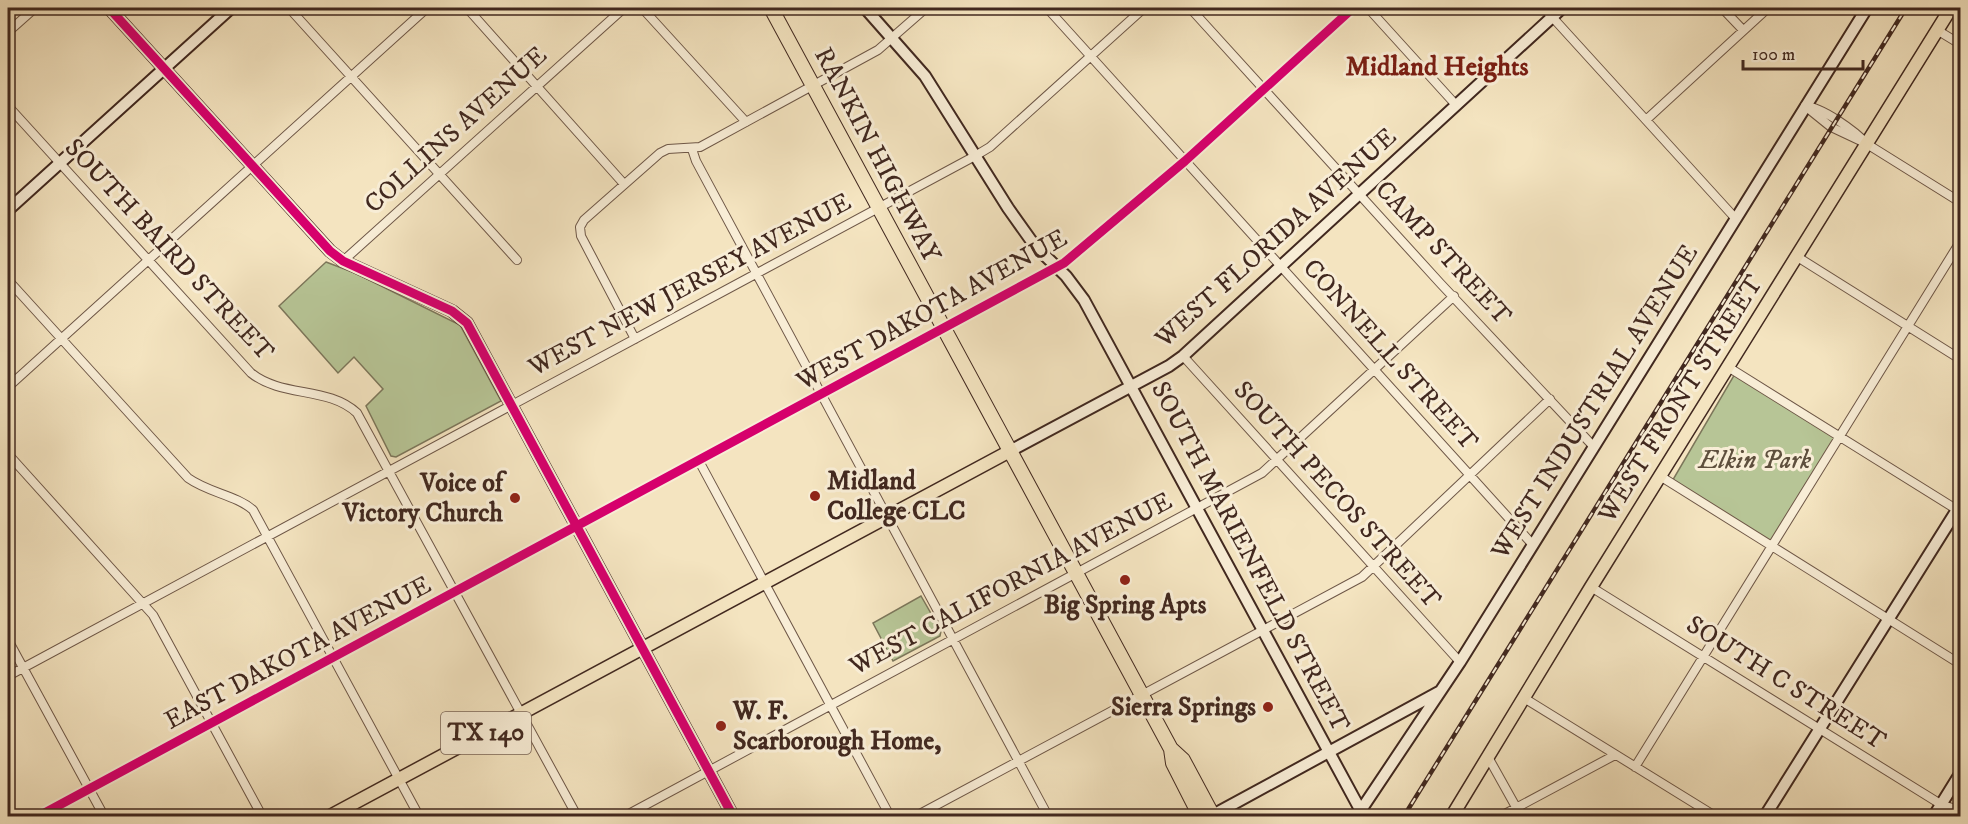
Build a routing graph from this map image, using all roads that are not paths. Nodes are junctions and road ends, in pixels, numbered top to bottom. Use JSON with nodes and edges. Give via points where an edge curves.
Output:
{"nodes":[{"id":1,"x":35,"y":8,"type":"edge"},
{"id":2,"x":109,"y":8,"type":"edge"},
{"id":3,"x":231,"y":8,"type":"edge"},
{"id":4,"x":289,"y":8,"type":"edge"},
{"id":5,"x":427,"y":8,"type":"edge"},
{"id":6,"x":467,"y":8,"type":"edge"},
{"id":7,"x":624,"y":8,"type":"edge"},
{"id":8,"x":642,"y":8,"type":"edge"},
{"id":9,"x":771,"y":8,"type":"edge"},
{"id":10,"x":865,"y":8,"type":"edge"},
{"id":11,"x":926,"y":8,"type":"edge"},
{"id":12,"x":1047,"y":8,"type":"edge"},
{"id":13,"x":1144,"y":8,"type":"edge"},
{"id":14,"x":1190,"y":8,"type":"edge"},
{"id":15,"x":1353,"y":8,"type":"edge"},
{"id":16,"x":1368,"y":8,"type":"edge"},
{"id":17,"x":1544,"y":8,"type":"edge"},
{"id":18,"x":1562,"y":8,"type":"edge"},
{"id":19,"x":1722,"y":8,"type":"edge"},
{"id":20,"x":1768,"y":8,"type":"edge"},
{"id":21,"x":1867,"y":8,"type":"edge"},
{"id":22,"x":1951,"y":8,"type":"edge"},
{"id":23,"x":1552,"y":17,"type":"junction"},
{"id":24,"x":1743,"y":30,"type":"junction"},
{"id":25,"x":1937,"y":30,"type":"junction"},
{"id":26,"x":8,"y":32,"type":"edge"},
{"id":27,"x":893,"y":39,"type":"junction"},
{"id":28,"x":1960,"y":44,"type":"edge"},
{"id":29,"x":1090,"y":56,"type":"junction"},
{"id":30,"x":164,"y":68,"type":"junction"},
{"id":31,"x":351,"y":76,"type":"junction"},
{"id":32,"x":536,"y":85,"type":"junction"},
{"id":33,"x":812,"y":86,"type":"junction"},
{"id":34,"x":1264,"y":88,"type":"junction"},
{"id":35,"x":1456,"y":105,"type":"junction"},
{"id":36,"x":8,"y":106,"type":"edge"},
{"id":37,"x":1805,"y":106,"type":"junction"},
{"id":38,"x":1646,"y":120,"type":"junction"},
{"id":39,"x":746,"y":122,"type":"junction"},
{"id":40,"x":1867,"y":144,"type":"junction"},
{"id":41,"x":692,"y":149,"type":"junction"},
{"id":42,"x":975,"y":156,"type":"junction"},
{"id":43,"x":1185,"y":161,"type":"junction"},
{"id":44,"x":59,"y":163,"type":"junction"},
{"id":45,"x":251,"y":166,"type":"junction"},
{"id":46,"x":439,"y":173,"type":"junction"},
{"id":47,"x":624,"y":184,"type":"junction"},
{"id":48,"x":1359,"y":193,"type":"junction"},
{"id":49,"x":1960,"y":202,"type":"edge"},
{"id":50,"x":878,"y":208,"type":"junction"},
{"id":51,"x":8,"y":210,"type":"edge"},
{"id":52,"x":1736,"y":219,"type":"junction"},
{"id":53,"x":1960,"y":242,"type":"edge"},
{"id":54,"x":1796,"y":256,"type":"junction"},
{"id":55,"x":148,"y":260,"type":"junction"},
{"id":56,"x":517,"y":260,"type":"dead end"},
{"id":57,"x":343,"y":261,"type":"junction"},
{"id":58,"x":1280,"y":266,"type":"junction"},
{"id":59,"x":1057,"y":268,"type":"junction"},
{"id":60,"x":756,"y":274,"type":"junction"},
{"id":61,"x":8,"y":280,"type":"edge"},
{"id":62,"x":1454,"y":296,"type":"junction"},
{"id":63,"x":1909,"y":327,"type":"junction"},
{"id":64,"x":944,"y":329,"type":"junction"},
{"id":65,"x":61,"y":339,"type":"junction"},
{"id":66,"x":635,"y":339,"type":"junction"},
{"id":67,"x":1183,"y":356,"type":"junction"},
{"id":68,"x":1960,"y":359,"type":"edge"},
{"id":69,"x":1728,"y":367,"type":"junction"},
{"id":70,"x":1375,"y":370,"type":"junction"},
{"id":71,"x":1132,"y":386,"type":"junction"},
{"id":72,"x":8,"y":387,"type":"edge"},
{"id":73,"x":822,"y":395,"type":"junction"},
{"id":74,"x":1550,"y":399,"type":"junction"},
{"id":75,"x":512,"y":405,"type":"junction"},
{"id":76,"x":1840,"y":437,"type":"junction"},
{"id":77,"x":1594,"y":447,"type":"junction"},
{"id":78,"x":1010,"y":451,"type":"junction"},
{"id":79,"x":8,"y":454,"type":"edge"},
{"id":80,"x":1277,"y":460,"type":"junction"},
{"id":81,"x":699,"y":461,"type":"junction"},
{"id":82,"x":389,"y":471,"type":"junction"},
{"id":83,"x":1471,"y":476,"type":"junction"},
{"id":84,"x":1660,"y":477,"type":"junction"},
{"id":85,"x":1198,"y":507,"type":"junction"},
{"id":86,"x":1959,"y":509,"type":"edge"},
{"id":87,"x":887,"y":517,"type":"junction"},
{"id":88,"x":577,"y":527,"type":"junction"},
{"id":89,"x":267,"y":536,"type":"junction"},
{"id":90,"x":1533,"y":545,"type":"junction"},
{"id":91,"x":1772,"y":546,"type":"junction"},
{"id":92,"x":1374,"y":567,"type":"junction"},
{"id":93,"x":1076,"y":573,"type":"junction"},
{"id":94,"x":765,"y":583,"type":"junction"},
{"id":95,"x":1591,"y":586,"type":"junction"},
{"id":96,"x":455,"y":592,"type":"junction"},
{"id":97,"x":144,"y":603,"type":"junction"},
{"id":98,"x":1889,"y":619,"type":"junction"},
{"id":99,"x":1263,"y":629,"type":"junction"},
{"id":100,"x":953,"y":639,"type":"junction"},
{"id":101,"x":8,"y":640,"type":"edge"},
{"id":102,"x":642,"y":649,"type":"junction"},
{"id":103,"x":1704,"y":657,"type":"junction"},
{"id":104,"x":333,"y":658,"type":"junction"},
{"id":105,"x":1460,"y":662,"type":"junction"},
{"id":106,"x":1960,"y":664,"type":"edge"},
{"id":107,"x":23,"y":668,"type":"junction"},
{"id":108,"x":8,"y":676,"type":"edge"},
{"id":109,"x":1441,"y":691,"type":"junction"},
{"id":110,"x":1142,"y":695,"type":"junction"},
{"id":111,"x":1524,"y":698,"type":"junction"},
{"id":112,"x":831,"y":705,"type":"junction"},
{"id":113,"x":521,"y":714,"type":"junction"},
{"id":114,"x":212,"y":723,"type":"junction"},
{"id":115,"x":1821,"y":730,"type":"junction"},
{"id":116,"x":1329,"y":752,"type":"junction"},
{"id":117,"x":1615,"y":755,"type":"junction"},
{"id":118,"x":1488,"y":757,"type":"junction"},
{"id":119,"x":1018,"y":761,"type":"junction"},
{"id":120,"x":1635,"y":766,"type":"junction"},
{"id":121,"x":709,"y":771,"type":"junction"},
{"id":122,"x":1960,"y":774,"type":"edge"},
{"id":123,"x":399,"y":779,"type":"junction"},
{"id":124,"x":90,"y":789,"type":"junction"},
{"id":125,"x":1941,"y":805,"type":"junction"},
{"id":126,"x":1517,"y":808,"type":"junction"},
{"id":127,"x":1960,"y":814,"type":"edge"},
{"id":128,"x":1362,"y":815,"type":"edge"},
{"id":129,"x":39,"y":816,"type":"edge"},
{"id":130,"x":104,"y":816,"type":"edge"},
{"id":131,"x":262,"y":816,"type":"edge"},
{"id":132,"x":330,"y":816,"type":"edge"},
{"id":133,"x":419,"y":816,"type":"edge"},
{"id":134,"x":577,"y":816,"type":"edge"},
{"id":135,"x":625,"y":816,"type":"edge"},
{"id":136,"x":733,"y":816,"type":"edge"},
{"id":137,"x":890,"y":816,"type":"edge"},
{"id":138,"x":916,"y":816,"type":"edge"},
{"id":139,"x":1048,"y":816,"type":"edge"},
{"id":140,"x":1208,"y":816,"type":"edge"},
{"id":141,"x":1452,"y":816,"type":"edge"},
{"id":142,"x":1501,"y":816,"type":"edge"},
{"id":143,"x":1521,"y":816,"type":"edge"},
{"id":144,"x":1715,"y":816,"type":"edge"},
{"id":145,"x":1765,"y":816,"type":"edge"},
{"id":146,"x":1934,"y":816,"type":"edge"}],
"edges":[{"from":1,"to":26,"type":"street"},
{"from":2,"to":30,"type":"street"},
{"from":3,"to":30,"type":"street"},
{"from":4,"to":31,"type":"street"},
{"from":5,"to":31,"type":"street"},
{"from":6,"to":32,"type":"street"},
{"from":7,"to":32,"type":"street","name":"COLLINS AVENUE"},
{"from":8,"to":39,"type":"street"},
{"from":9,"to":33,"type":"highway","name":"RANKIN HIGHWAY"},
{"from":10,"to":27,"type":"street","name":"SOUTH MARIENFELD STREET"},
{"from":11,"to":27,"type":"street"},
{"from":12,"to":29,"type":"street","name":"CONNELL STREET"},
{"from":13,"to":29,"type":"street","name":"WEST NEW JERSEY AVENUE"},
{"from":14,"to":34,"type":"street","name":"CAMP STREET"},
{"from":15,"to":34,"type":"street","name":"WEST DAKOTA AVENUE"},
{"from":16,"to":35,"type":"street"},
{"from":17,"to":23,"type":"street"},
{"from":18,"to":23,"type":"street","name":"WEST FLORIDA AVENUE"},
{"from":19,"to":24,"type":"street"},
{"from":20,"to":24,"type":"street"},
{"from":21,"to":37,"type":"street","name":"WEST INDUSTRIAL AVENUE"},
{"from":22,"to":25,"type":"main road","name":"WEST FRONT STREET"},
{"from":23,"to":35,"type":"street","name":"WEST FLORIDA AVENUE"},
{"from":23,"to":38,"type":"street"},
{"from":24,"to":38,"type":"street"},
{"from":25,"to":28,"type":"street"},
{"from":25,"to":40,"type":"main road","name":"WEST FRONT STREET"},
{"from":27,"to":33,"type":"street"},
{"from":27,"to":42,"type":"street","name":"SOUTH MARIENFELD STREET","via":[[925,76]]},
{"from":29,"to":42,"type":"street","name":"WEST NEW JERSEY AVENUE","via":[[990,147]]},
{"from":29,"to":43,"type":"street","name":"CONNELL STREET"},
{"from":30,"to":44,"type":"street"},
{"from":30,"to":45,"type":"street"},
{"from":31,"to":45,"type":"street"},
{"from":31,"to":46,"type":"street"},
{"from":32,"to":46,"type":"street","name":"COLLINS AVENUE"},
{"from":32,"to":47,"type":"street"},
{"from":33,"to":39,"type":"street"},
{"from":33,"to":50,"type":"highway","name":"RANKIN HIGHWAY"},
{"from":34,"to":43,"type":"street","name":"WEST DAKOTA AVENUE"},
{"from":34,"to":48,"type":"street","name":"CAMP STREET"},
{"from":35,"to":48,"type":"street","name":"WEST FLORIDA AVENUE"},
{"from":36,"to":44,"type":"street","name":"SOUTH BAIRD STREET"},
{"from":37,"to":40,"type":"street","via":[[1814,107],[1858,134]]},
{"from":37,"to":52,"type":"street","name":"WEST INDUSTRIAL AVENUE"},
{"from":38,"to":52,"type":"street"},
{"from":39,"to":41,"type":"street"},
{"from":40,"to":49,"type":"street"},
{"from":40,"to":54,"type":"main road","name":"WEST FRONT STREET"},
{"from":41,"to":47,"type":"street","via":[[664,151]]},
{"from":41,"to":60,"type":"street"},
{"from":42,"to":50,"type":"street","name":"WEST NEW JERSEY AVENUE"},
{"from":42,"to":59,"type":"street","name":"SOUTH MARIENFELD STREET","via":[[1035,246]]},
{"from":43,"to":58,"type":"street","name":"CONNELL STREET"},
{"from":43,"to":59,"type":"street","name":"WEST DAKOTA AVENUE","via":[[1088,246]]},
{"from":44,"to":51,"type":"street"},
{"from":44,"to":55,"type":"street","name":"SOUTH BAIRD STREET"},
{"from":45,"to":55,"type":"street"},
{"from":45,"to":57,"type":"street"},
{"from":46,"to":56,"type":"street"},
{"from":46,"to":57,"type":"street","name":"COLLINS AVENUE"},
{"from":47,"to":66,"type":"street","via":[[584,220],[580,230]]},
{"from":48,"to":58,"type":"street","name":"WEST FLORIDA AVENUE"},
{"from":48,"to":62,"type":"street","name":"CAMP STREET"},
{"from":50,"to":60,"type":"street","name":"WEST NEW JERSEY AVENUE"},
{"from":50,"to":64,"type":"highway","name":"RANKIN HIGHWAY"},
{"from":52,"to":77,"type":"street","name":"WEST INDUSTRIAL AVENUE"},
{"from":53,"to":63,"type":"street"},
{"from":54,"to":63,"type":"street"},
{"from":54,"to":69,"type":"main road","name":"WEST FRONT STREET"},
{"from":55,"to":65,"type":"street"},
{"from":55,"to":82,"type":"street","name":"SOUTH BAIRD STREET","via":[[256,378],[277,387],[341,401],[352,408],[362,419]]},
{"from":57,"to":75,"type":"street","via":[[463,318]]},
{"from":58,"to":67,"type":"street","name":"WEST FLORIDA AVENUE"},
{"from":58,"to":70,"type":"street","name":"CONNELL STREET"},
{"from":59,"to":64,"type":"street","name":"WEST DAKOTA AVENUE"},
{"from":59,"to":71,"type":"street","name":"SOUTH MARIENFELD STREET","via":[[1080,293]]},
{"from":60,"to":66,"type":"street","name":"WEST NEW JERSEY AVENUE"},
{"from":60,"to":73,"type":"street"},
{"from":61,"to":65,"type":"street"},
{"from":62,"to":70,"type":"street","name":"WEST CALIFORNIA AVENUE"},
{"from":62,"to":74,"type":"street","name":"CAMP STREET"},
{"from":63,"to":68,"type":"street"},
{"from":63,"to":76,"type":"street"},
{"from":64,"to":73,"type":"street","name":"WEST DAKOTA AVENUE"},
{"from":64,"to":78,"type":"highway","name":"RANKIN HIGHWAY"},
{"from":65,"to":72,"type":"street"},
{"from":65,"to":89,"type":"street","via":[[188,478],[207,491],[245,503]]},
{"from":66,"to":75,"type":"street","name":"WEST NEW JERSEY AVENUE"},
{"from":67,"to":71,"type":"street","name":"WEST FLORIDA AVENUE"},
{"from":67,"to":80,"type":"street","name":"SOUTH PECOS STREET"},
{"from":69,"to":76,"type":"street"},
{"from":69,"to":84,"type":"main road","name":"WEST FRONT STREET"},
{"from":70,"to":80,"type":"street","name":"WEST CALIFORNIA AVENUE"},
{"from":70,"to":83,"type":"street","name":"CONNELL STREET"},
{"from":71,"to":78,"type":"street","name":"WEST FLORIDA AVENUE"},
{"from":71,"to":85,"type":"street","name":"SOUTH MARIENFELD STREET"},
{"from":73,"to":81,"type":"street","name":"WEST DAKOTA AVENUE"},
{"from":73,"to":87,"type":"street"},
{"from":74,"to":77,"type":"street","name":"CAMP STREET"},
{"from":74,"to":83,"type":"street"},
{"from":75,"to":82,"type":"street","name":"WEST NEW JERSEY AVENUE"},
{"from":75,"to":88,"type":"street"},
{"from":76,"to":86,"type":"street"},
{"from":76,"to":91,"type":"street"},
{"from":77,"to":90,"type":"street","name":"WEST INDUSTRIAL AVENUE"},
{"from":78,"to":87,"type":"main road","name":"WEST FLORIDA AVENUE","number":"TX 140"},
{"from":78,"to":93,"type":"highway","name":"RANKIN HIGHWAY"},
{"from":79,"to":97,"type":"street"},
{"from":80,"to":85,"type":"street","name":"WEST CALIFORNIA AVENUE","via":[[1262,473]]},
{"from":80,"to":92,"type":"street","name":"SOUTH PECOS STREET"},
{"from":81,"to":88,"type":"street","name":"WEST DAKOTA AVENUE"},
{"from":81,"to":94,"type":"street"},
{"from":82,"to":89,"type":"street","name":"WEST NEW JERSEY AVENUE"},
{"from":82,"to":96,"type":"street","name":"SOUTH BAIRD STREET"},
{"from":83,"to":90,"type":"street","name":"CONNELL STREET"},
{"from":83,"to":92,"type":"street"},
{"from":84,"to":91,"type":"street"},
{"from":84,"to":95,"type":"main road","name":"WEST FRONT STREET"},
{"from":85,"to":93,"type":"street","name":"WEST CALIFORNIA AVENUE"},
{"from":85,"to":99,"type":"street","name":"SOUTH MARIENFELD STREET"},
{"from":86,"to":98,"type":"street"},
{"from":87,"to":94,"type":"main road","name":"WEST FLORIDA AVENUE","number":"TX 140"},
{"from":87,"to":100,"type":"street"},
{"from":88,"to":96,"type":"street","name":"EAST DAKOTA AVENUE"},
{"from":88,"to":102,"type":"street"},
{"from":89,"to":97,"type":"street","name":"WEST NEW JERSEY AVENUE"},
{"from":89,"to":104,"type":"street"},
{"from":90,"to":105,"type":"street","name":"WEST INDUSTRIAL AVENUE"},
{"from":91,"to":98,"type":"street"},
{"from":91,"to":103,"type":"street"},
{"from":92,"to":99,"type":"street","via":[[1362,578]]},
{"from":92,"to":105,"type":"street","name":"SOUTH PECOS STREET"},
{"from":93,"to":100,"type":"street","name":"WEST CALIFORNIA AVENUE"},
{"from":93,"to":110,"type":"highway","name":"RANKIN HIGHWAY"},
{"from":94,"to":102,"type":"main road","name":"WEST FLORIDA AVENUE","number":"TX 140"},
{"from":94,"to":112,"type":"street"},
{"from":95,"to":103,"type":"street","name":"SOUTH C STREET"},
{"from":95,"to":111,"type":"main road","name":"WEST FRONT STREET"},
{"from":96,"to":104,"type":"street","name":"EAST DAKOTA AVENUE"},
{"from":96,"to":113,"type":"street","name":"SOUTH BAIRD STREET"},
{"from":97,"to":107,"type":"street","name":"WEST NEW JERSEY AVENUE"},
{"from":97,"to":114,"type":"street"},
{"from":98,"to":106,"type":"street"},
{"from":98,"to":115,"type":"street"},
{"from":99,"to":110,"type":"street"},
{"from":99,"to":116,"type":"street","name":"SOUTH MARIENFELD STREET"},
{"from":100,"to":112,"type":"street","name":"WEST CALIFORNIA AVENUE"},
{"from":100,"to":119,"type":"street"},
{"from":101,"to":107,"type":"street"},
{"from":102,"to":113,"type":"main road","number":"TX 140"},
{"from":102,"to":121,"type":"street"},
{"from":103,"to":115,"type":"street","name":"SOUTH C STREET"},
{"from":103,"to":120,"type":"street"},
{"from":104,"to":114,"type":"street","name":"EAST DAKOTA AVENUE"},
{"from":104,"to":123,"type":"street"},
{"from":105,"to":109,"type":"street","name":"WEST INDUSTRIAL AVENUE"},
{"from":107,"to":108,"type":"street","name":"WEST NEW JERSEY AVENUE"},
{"from":107,"to":124,"type":"street"},
{"from":109,"to":116,"type":"street"},
{"from":109,"to":128,"type":"street","name":"WEST INDUSTRIAL AVENUE"},
{"from":110,"to":119,"type":"street"},
{"from":110,"to":140,"type":"highway","name":"RANKIN HIGHWAY","via":[[1171,749],[1173,763]]},
{"from":111,"to":117,"type":"street"},
{"from":111,"to":118,"type":"main road","name":"WEST FRONT STREET"},
{"from":112,"to":121,"type":"street","name":"WEST CALIFORNIA AVENUE"},
{"from":112,"to":137,"type":"street"},
{"from":113,"to":123,"type":"main road","number":"TX 140"},
{"from":113,"to":134,"type":"street","name":"SOUTH BAIRD STREET"},
{"from":114,"to":124,"type":"street","name":"EAST DAKOTA AVENUE"},
{"from":114,"to":131,"type":"street"},
{"from":115,"to":125,"type":"street","name":"SOUTH C STREET"},
{"from":115,"to":145,"type":"street"},
{"from":116,"to":128,"type":"street","name":"SOUTH MARIENFELD STREET"},
{"from":116,"to":140,"type":"street"},
{"from":117,"to":120,"type":"street"},
{"from":117,"to":126,"type":"street"},
{"from":118,"to":126,"type":"street"},
{"from":118,"to":141,"type":"main road","name":"WEST FRONT STREET"},
{"from":119,"to":138,"type":"street"},
{"from":119,"to":139,"type":"street"},
{"from":120,"to":144,"type":"street"},
{"from":121,"to":135,"type":"street","name":"WEST CALIFORNIA AVENUE"},
{"from":121,"to":136,"type":"street"},
{"from":122,"to":125,"type":"street"},
{"from":123,"to":132,"type":"main road","number":"TX 140"},
{"from":123,"to":133,"type":"street"},
{"from":124,"to":129,"type":"street","name":"EAST DAKOTA AVENUE"},
{"from":124,"to":130,"type":"street"},
{"from":125,"to":127,"type":"street","name":"SOUTH C STREET"},
{"from":125,"to":146,"type":"street"},
{"from":126,"to":142,"type":"street"},
{"from":126,"to":143,"type":"street"}]}
